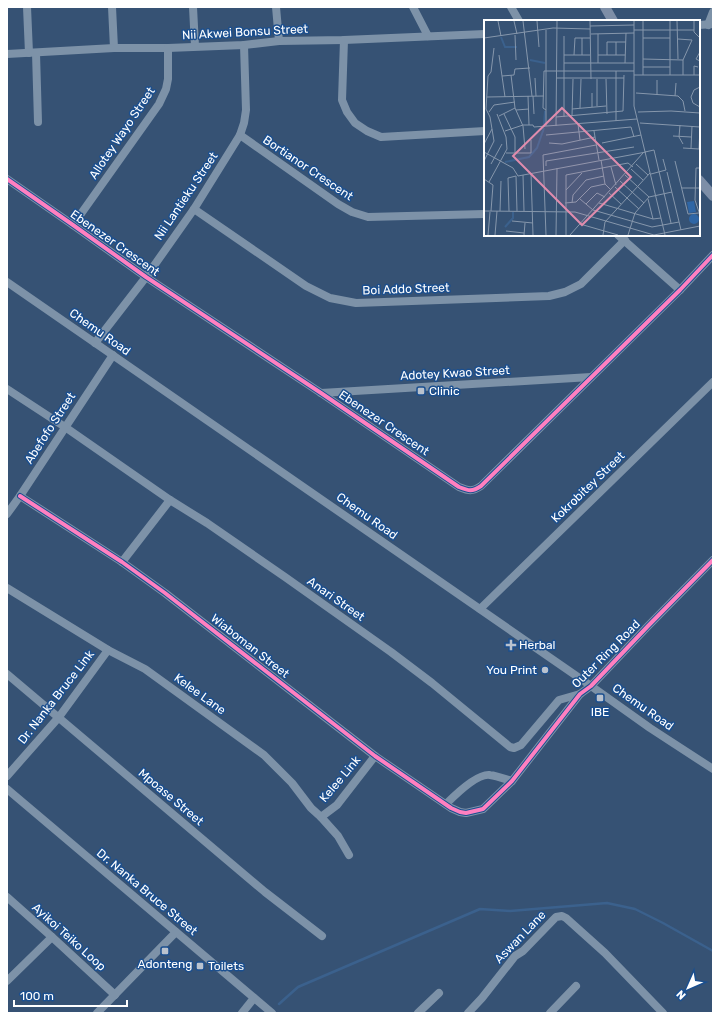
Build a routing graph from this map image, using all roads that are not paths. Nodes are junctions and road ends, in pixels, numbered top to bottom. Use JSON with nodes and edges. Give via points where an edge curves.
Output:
{"nodes":[{"id":1,"x":27,"y":7,"type":"edge"},
{"id":2,"x":112,"y":7,"type":"edge"},
{"id":3,"x":193,"y":7,"type":"edge"},
{"id":4,"x":276,"y":7,"type":"edge"},
{"id":5,"x":413,"y":7,"type":"edge"},
{"id":6,"x":512,"y":7,"type":"edge"},
{"id":7,"x":605,"y":7,"type":"edge"},
{"id":8,"x":713,"y":12,"type":"edge"},
{"id":9,"x":518,"y":20,"type":"edge"},
{"id":10,"x":612,"y":20,"type":"edge"},
{"id":11,"x":700,"y":25,"type":"edge"},
{"id":12,"x":711,"y":25,"type":"edge"},
{"id":13,"x":484,"y":34,"type":"edge"},
{"id":14,"x":428,"y":36,"type":"junction"},
{"id":15,"x":344,"y":40,"type":"junction"},
{"id":16,"x":279,"y":41,"type":"junction"},
{"id":17,"x":244,"y":45,"type":"junction"},
{"id":18,"x":195,"y":46,"type":"junction"},
{"id":19,"x":114,"y":48,"type":"junction"},
{"id":20,"x":168,"y":48,"type":"junction"},
{"id":21,"x":33,"y":53,"type":"junction"},
{"id":22,"x":7,"y":54,"type":"edge"},
{"id":23,"x":38,"y":122,"type":"dead end"},
{"id":24,"x":484,"y":131,"type":"edge"},
{"id":25,"x":240,"y":136,"type":"junction"},
{"id":26,"x":7,"y":179,"type":"edge"},
{"id":27,"x":700,"y":181,"type":"edge"},
{"id":28,"x":713,"y":196,"type":"edge"},
{"id":29,"x":194,"y":209,"type":"junction"},
{"id":30,"x":484,"y":214,"type":"edge"},
{"id":31,"x":73,"y":225,"type":"junction"},
{"id":32,"x":621,"y":238,"type":"edge"},
{"id":33,"x":713,"y":255,"type":"edge"},
{"id":34,"x":146,"y":277,"type":"junction"},
{"id":35,"x":7,"y":282,"type":"edge"},
{"id":36,"x":680,"y":290,"type":"junction"},
{"id":37,"x":95,"y":343,"type":"junction"},
{"id":38,"x":113,"y":355,"type":"junction"},
{"id":39,"x":591,"y":377,"type":"junction"},
{"id":40,"x":713,"y":382,"type":"edge"},
{"id":41,"x":7,"y":389,"type":"edge"},
{"id":42,"x":321,"y":393,"type":"junction"},
{"id":43,"x":65,"y":427,"type":"junction"},
{"id":44,"x":20,"y":496,"type":"junction"},
{"id":45,"x":170,"y":500,"type":"junction"},
{"id":46,"x":7,"y":514,"type":"edge"},
{"id":47,"x":713,"y":560,"type":"edge"},
{"id":48,"x":122,"y":562,"type":"junction"},
{"id":49,"x":7,"y":588,"type":"edge"},
{"id":50,"x":480,"y":609,"type":"junction"},
{"id":51,"x":108,"y":650,"type":"junction"},
{"id":52,"x":7,"y":674,"type":"edge"},
{"id":53,"x":591,"y":686,"type":"junction"},
{"id":54,"x":580,"y":694,"type":"junction"},
{"id":55,"x":59,"y":717,"type":"junction"},
{"id":56,"x":375,"y":756,"type":"junction"},
{"id":57,"x":712,"y":765,"type":"edge"},
{"id":58,"x":7,"y":776,"type":"edge"},
{"id":59,"x":512,"y":781,"type":"junction"},
{"id":60,"x":7,"y":789,"type":"edge"},
{"id":61,"x":446,"y":804,"type":"junction"},
{"id":62,"x":466,"y":813,"type":"joint"},
{"id":63,"x":321,"y":817,"type":"junction"},
{"id":64,"x":349,"y":855,"type":"dead end"},
{"id":65,"x":7,"y":897,"type":"edge"},
{"id":66,"x":176,"y":932,"type":"junction"},
{"id":67,"x":52,"y":936,"type":"junction"},
{"id":68,"x":322,"y":936,"type":"dead end"},
{"id":69,"x":7,"y":981,"type":"edge"},
{"id":70,"x":576,"y":986,"type":"dead end"},
{"id":71,"x":439,"y":993,"type":"dead end"},
{"id":72,"x":115,"y":995,"type":"junction"},
{"id":73,"x":254,"y":998,"type":"junction"},
{"id":74,"x":97,"y":1013,"type":"edge"},
{"id":75,"x":242,"y":1013,"type":"edge"},
{"id":76,"x":272,"y":1013,"type":"edge"},
{"id":77,"x":418,"y":1013,"type":"edge"},
{"id":78,"x":468,"y":1013,"type":"edge"},
{"id":79,"x":550,"y":1013,"type":"edge"},
{"id":80,"x":663,"y":1013,"type":"edge"}],
"edges":[{"from":1,"to":21,"type":"street"},
{"from":2,"to":19,"type":"street"},
{"from":3,"to":18,"type":"street"},
{"from":4,"to":16,"type":"street"},
{"from":5,"to":14,"type":"street"},
{"from":6,"to":9,"type":"street"},
{"from":7,"to":10,"type":"main road"},
{"from":8,"to":12,"type":"street"},
{"from":11,"to":12,"type":"street"},
{"from":13,"to":14,"type":"street","name":"Nii Akwei Bonsu Street"},
{"from":14,"to":15,"type":"street","name":"Nii Akwei Bonsu Street"},
{"from":15,"to":16,"type":"street","name":"Nii Akwei Bonsu Street"},
{"from":15,"to":24,"type":"street","via":[[342,100],[355,123],[367,131],[381,137]]},
{"from":16,"to":17,"type":"street","name":"Nii Akwei Bonsu Street"},
{"from":17,"to":18,"type":"street","name":"Nii Akwei Bonsu Street"},
{"from":17,"to":25,"type":"street","name":"Nii Lantieku Street","via":[[246,110]]},
{"from":18,"to":20,"type":"street","name":"Nii Akwei Bonsu Street"},
{"from":19,"to":20,"type":"street","name":"Nii Akwei Bonsu Street"},
{"from":19,"to":21,"type":"street","name":"Nii Akwei Bonsu Street"},
{"from":20,"to":31,"type":"street","name":"Allotey Wayo Street","via":[[168,79],[159,104]]},
{"from":21,"to":22,"type":"street","name":"Nii Akwei Bonsu Street"},
{"from":21,"to":23,"type":"street"},
{"from":25,"to":29,"type":"street","name":"Nii Lantieku Street"},
{"from":25,"to":30,"type":"street","name":"Bortianor Crescent","via":[[352,212],[368,217]]},
{"from":26,"to":31,"type":"street","name":"Ebenezer Crescent"},
{"from":27,"to":28,"type":"main road"},
{"from":29,"to":32,"type":"street","name":"Boi Addo Street","via":[[306,286],[330,298],[356,303],[549,296],[581,284]]},
{"from":29,"to":34,"type":"street","name":"Nii Lantieku Street"},
{"from":31,"to":34,"type":"street","name":"Ebenezer Crescent"},
{"from":32,"to":36,"type":"street"},
{"from":33,"to":36,"type":"street","name":"Ebenezer Crescent"},
{"from":34,"to":37,"type":"street","name":"Nii Lantieku Street"},
{"from":34,"to":42,"type":"street","name":"Ebenezer Crescent"},
{"from":35,"to":37,"type":"street","name":"Chemu Road"},
{"from":36,"to":39,"type":"street","name":"Ebenezer Crescent"},
{"from":37,"to":38,"type":"street","name":"Chemu Road"},
{"from":38,"to":43,"type":"street","name":"Abefofo Street"},
{"from":38,"to":50,"type":"street","name":"Chemu Road"},
{"from":39,"to":42,"type":"street","name":"Adotey Kwao Street"},
{"from":39,"to":42,"type":"street","name":"Ebenezer Crescent","via":[[481,486],[472,491],[459,487]]},
{"from":40,"to":50,"type":"street","name":"Kokrobitey Street"},
{"from":41,"to":43,"type":"street","name":"Anari Street"},
{"from":43,"to":44,"type":"street","name":"Abefofo Street"},
{"from":43,"to":45,"type":"street","name":"Anari Street"},
{"from":44,"to":46,"type":"street","name":"Abefofo Street"},
{"from":44,"to":48,"type":"street","name":"Wiaboman Street"},
{"from":45,"to":48,"type":"street"},
{"from":45,"to":54,"type":"street","name":"Anari Street","via":[[285,577],[416,670],[510,748],[521,745],[559,700]]},
{"from":47,"to":53,"type":"street","name":"Outer Ring Road"},
{"from":48,"to":56,"type":"street","name":"Wiaboman Street"},
{"from":49,"to":51,"type":"street","name":"Kelee Lane"},
{"from":50,"to":53,"type":"street","name":"Chemu Road"},
{"from":51,"to":55,"type":"street","name":"Dr. Nanka Bruce Link"},
{"from":51,"to":63,"type":"street","name":"Kelee Lane","via":[[145,669],[264,755]]},
{"from":52,"to":55,"type":"street","name":"Mpoase Street"},
{"from":53,"to":54,"type":"street","name":"Outer Ring Road"},
{"from":53,"to":57,"type":"street","name":"Chemu Road","via":[[650,728]]},
{"from":54,"to":59,"type":"street","name":"Outer Ring Road"},
{"from":55,"to":58,"type":"street","name":"Dr. Nanka Bruce Link"},
{"from":55,"to":68,"type":"street","name":"Mpoase Street","via":[[265,892]]},
{"from":56,"to":61,"type":"street","name":"Wiaboman Street"},
{"from":56,"to":63,"type":"street","name":"Kelee Link","via":[[337,805]]},
{"from":59,"to":61,"type":"street","via":[[489,775],[480,777]]},
{"from":59,"to":62,"type":"street","name":"Outer Ring Road","via":[[483,810]]},
{"from":60,"to":66,"type":"street","name":"Dr. Nanka Bruce Street"},
{"from":61,"to":62,"type":"street","name":"Wiaboman Street"},
{"from":63,"to":64,"type":"street","name":"Kelee Lane","via":[[338,836]]},
{"from":65,"to":67,"type":"street","name":"Ayikoi Teiko Loop"},
{"from":66,"to":72,"type":"street"},
{"from":66,"to":73,"type":"street","name":"Dr. Nanka Bruce Street"},
{"from":67,"to":69,"type":"street"},
{"from":67,"to":72,"type":"street","name":"Ayikoi Teiko Loop"},
{"from":70,"to":79,"type":"street"},
{"from":71,"to":77,"type":"street"},
{"from":72,"to":74,"type":"street"},
{"from":73,"to":75,"type":"street"},
{"from":73,"to":76,"type":"street","name":"Dr. Nanka Bruce Street"},
{"from":78,"to":80,"type":"street","name":"Aswan Lane","via":[[515,956],[556,917],[562,916],[605,953]]}]}
